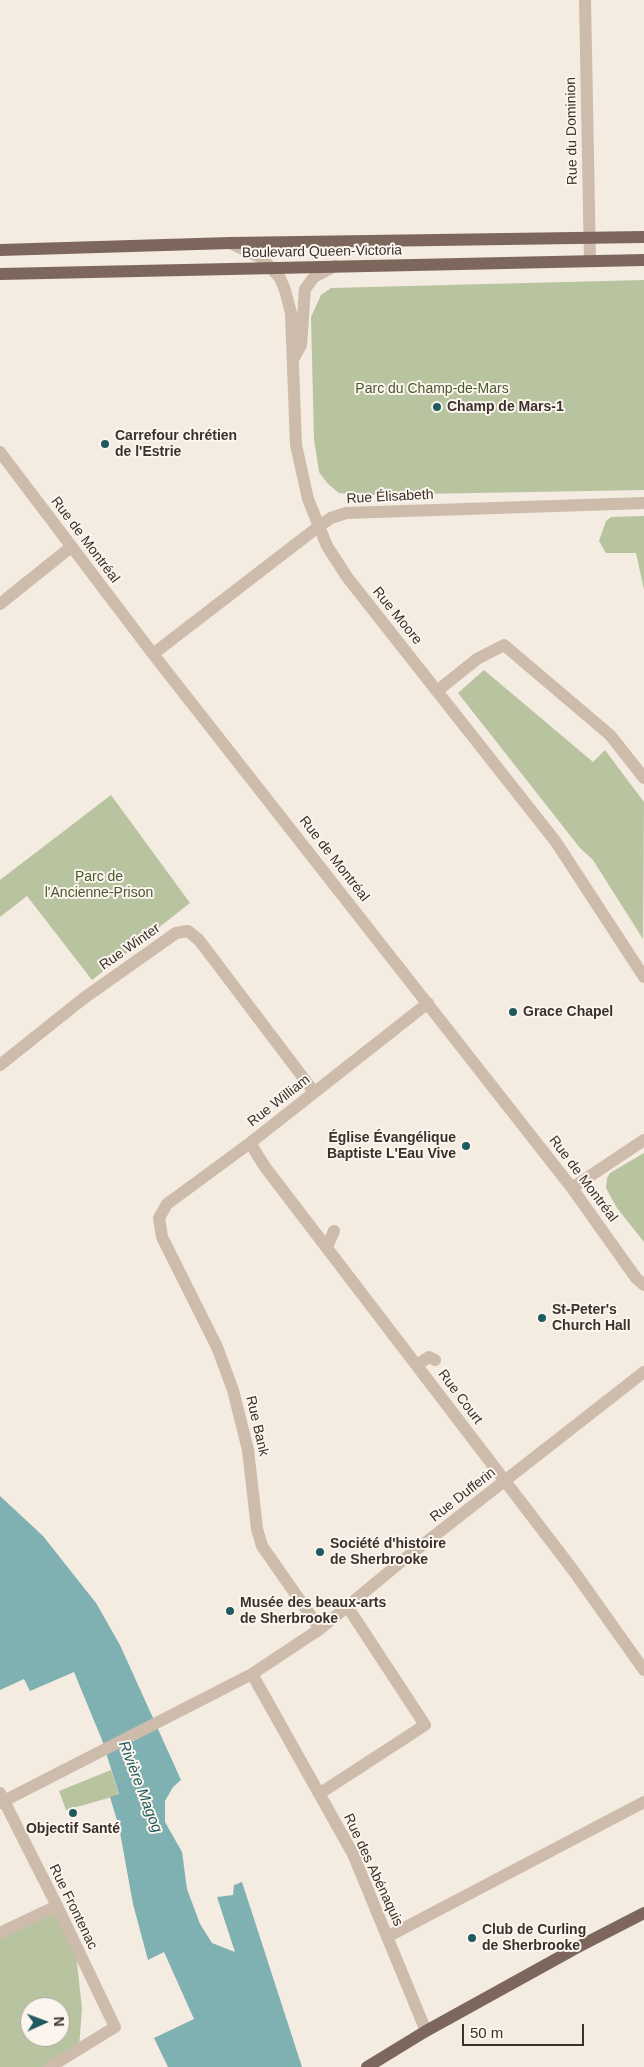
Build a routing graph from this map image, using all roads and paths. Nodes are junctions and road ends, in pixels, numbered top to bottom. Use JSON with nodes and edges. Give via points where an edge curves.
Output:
{"nodes":[{"id":1,"x":585,"y":0,"type":"edge"},
{"id":2,"x":644,"y":237,"type":"edge"},
{"id":3,"x":589,"y":238,"type":"junction"},
{"id":4,"x":230,"y":244,"type":"junction"},
{"id":5,"x":0,"y":250,"type":"edge"},
{"id":6,"x":644,"y":260,"type":"edge"},
{"id":7,"x":590,"y":261,"type":"junction"},
{"id":8,"x":334,"y":266,"type":"junction"},
{"id":9,"x":272,"y":267,"type":"junction"},
{"id":10,"x":0,"y":274,"type":"edge"},
{"id":11,"x":292,"y":362,"type":"junction"},
{"id":12,"x":0,"y":452,"type":"edge"},
{"id":13,"x":644,"y":503,"type":"edge"},
{"id":14,"x":318,"y":526,"type":"junction"},
{"id":15,"x":72,"y":547,"type":"junction"},
{"id":16,"x":0,"y":604,"type":"edge"},
{"id":17,"x":153,"y":654,"type":"junction"},
{"id":18,"x":437,"y":690,"type":"junction"},
{"id":19,"x":644,"y":778,"type":"edge"},
{"id":20,"x":644,"y":976,"type":"edge"},
{"id":21,"x":428,"y":1003,"type":"junction"},
{"id":22,"x":0,"y":1065,"type":"edge"},
{"id":23,"x":314,"y":1092,"type":"junction"},
{"id":24,"x":644,"y":1140,"type":"edge"},
{"id":25,"x":250,"y":1143,"type":"junction"},
{"id":26,"x":572,"y":1188,"type":"junction"},
{"id":27,"x":159,"y":1227,"type":"joint"},
{"id":28,"x":334,"y":1231,"type":"dead end"},
{"id":29,"x":327,"y":1247,"type":"junction"},
{"id":30,"x":640,"y":1281,"type":"edge"},
{"id":31,"x":644,"y":1290,"type":"edge"},
{"id":32,"x":435,"y":1360,"type":"dead end"},
{"id":33,"x":417,"y":1364,"type":"junction"},
{"id":34,"x":644,"y":1372,"type":"edge"},
{"id":35,"x":505,"y":1481,"type":"junction"},
{"id":36,"x":347,"y":1606,"type":"junction"},
{"id":37,"x":320,"y":1629,"type":"junction"},
{"id":38,"x":644,"y":1670,"type":"edge"},
{"id":39,"x":252,"y":1674,"type":"junction"},
{"id":40,"x":319,"y":1794,"type":"junction"},
{"id":41,"x":1,"y":1799,"type":"edge"},
{"id":42,"x":644,"y":1802,"type":"edge"},
{"id":43,"x":58,"y":1906,"type":"junction"},
{"id":44,"x":644,"y":1914,"type":"edge"},
{"id":45,"x":0,"y":1933,"type":"edge"},
{"id":46,"x":387,"y":1937,"type":"junction"},
{"id":47,"x":426,"y":2031,"type":"junction"},
{"id":48,"x":50,"y":2067,"type":"edge"},
{"id":49,"x":367,"y":2067,"type":"edge"}],
"edges":[{"from":1,"to":3,"type":"street","name":"Rue du Dominion"},
{"from":2,"to":3,"type":"main road","name":"Boulevard Queen-Victoria"},
{"from":3,"to":4,"type":"main road","name":"Boulevard Queen-Victoria"},
{"from":3,"to":7,"type":"street","name":"Rue du Dominion"},
{"from":4,"to":5,"type":"main road","name":"Boulevard Queen-Victoria"},
{"from":4,"to":9,"type":"street","name":"Rue Moore","via":[[262,258]]},
{"from":6,"to":7,"type":"main road","name":"Boulevard Queen-Victoria"},
{"from":7,"to":8,"type":"main road","name":"Boulevard Queen-Victoria"},
{"from":8,"to":9,"type":"main road","name":"Boulevard Queen-Victoria"},
{"from":8,"to":11,"type":"street","via":[[314,277],[305,289],[301,345]]},
{"from":9,"to":10,"type":"main road","name":"Boulevard Queen-Victoria"},
{"from":9,"to":11,"type":"street","name":"Rue Moore","via":[[285,290],[291,313]]},
{"from":11,"to":14,"type":"street","name":"Rue Moore","via":[[296,445],[308,499]]},
{"from":12,"to":15,"type":"street","name":"Rue de Montréal"},
{"from":13,"to":14,"type":"street","name":"Rue Élisabeth","via":[[363,510],[338,516]]},
{"from":14,"to":17,"type":"street","name":"Rue Élisabeth"},
{"from":14,"to":18,"type":"street","name":"Rue Moore","via":[[346,578]]},
{"from":15,"to":16,"type":"street"},
{"from":15,"to":17,"type":"street","name":"Rue de Montréal"},
{"from":17,"to":21,"type":"street","name":"Rue de Montréal"},
{"from":18,"to":19,"type":"street","via":[[477,659],[504,644],[610,736]]},
{"from":18,"to":20,"type":"street","name":"Rue Moore","via":[[556,842]]},
{"from":21,"to":23,"type":"street","name":"Rue William"},
{"from":21,"to":26,"type":"street","name":"Rue de Montréal"},
{"from":22,"to":23,"type":"street","name":"Rue Winter","via":[[84,998],[176,933],[188,930],[199,940]]},
{"from":23,"to":25,"type":"street","name":"Rue William"},
{"from":24,"to":26,"type":"street"},
{"from":25,"to":27,"type":"street","name":"Rue William","via":[[167,1204],[159,1218]]},
{"from":25,"to":29,"type":"street","name":"Rue Court"},
{"from":26,"to":30,"type":"street","name":"Rue de Montréal"},
{"from":27,"to":37,"type":"street","name":"Rue Bank","via":[[217,1347],[233,1390],[248,1450],[262,1546]]},
{"from":28,"to":29,"type":"street"},
{"from":29,"to":33,"type":"street","name":"Rue Court"},
{"from":30,"to":31,"type":"street","name":"Rue de Montréal"},
{"from":32,"to":33,"type":"street","via":[[430,1357]]},
{"from":33,"to":35,"type":"street","name":"Rue Court"},
{"from":34,"to":35,"type":"street","name":"Rue Dufferin"},
{"from":35,"to":36,"type":"street","name":"Rue Dufferin"},
{"from":35,"to":38,"type":"street","name":"Rue Court"},
{"from":36,"to":37,"type":"street","name":"Rue Dufferin"},
{"from":36,"to":40,"type":"street","via":[[425,1725]]},
{"from":37,"to":39,"type":"street","name":"Rue Dufferin"},
{"from":39,"to":40,"type":"street","name":"Rue des Abénaquis"},
{"from":39,"to":41,"type":"street","name":"Rue Dufferin","via":[[81,1762]]},
{"from":40,"to":46,"type":"street","name":"Rue des Abénaquis","via":[[353,1854]]},
{"from":41,"to":43,"type":"street","name":"Rue Frontenac"},
{"from":42,"to":46,"type":"street"},
{"from":43,"to":45,"type":"street"},
{"from":43,"to":48,"type":"street","name":"Rue Frontenac","via":[[115,2027]]},
{"from":44,"to":47,"type":"main road"},
{"from":46,"to":47,"type":"street","name":"Rue des Abénaquis"},
{"from":47,"to":49,"type":"main road"}]}
